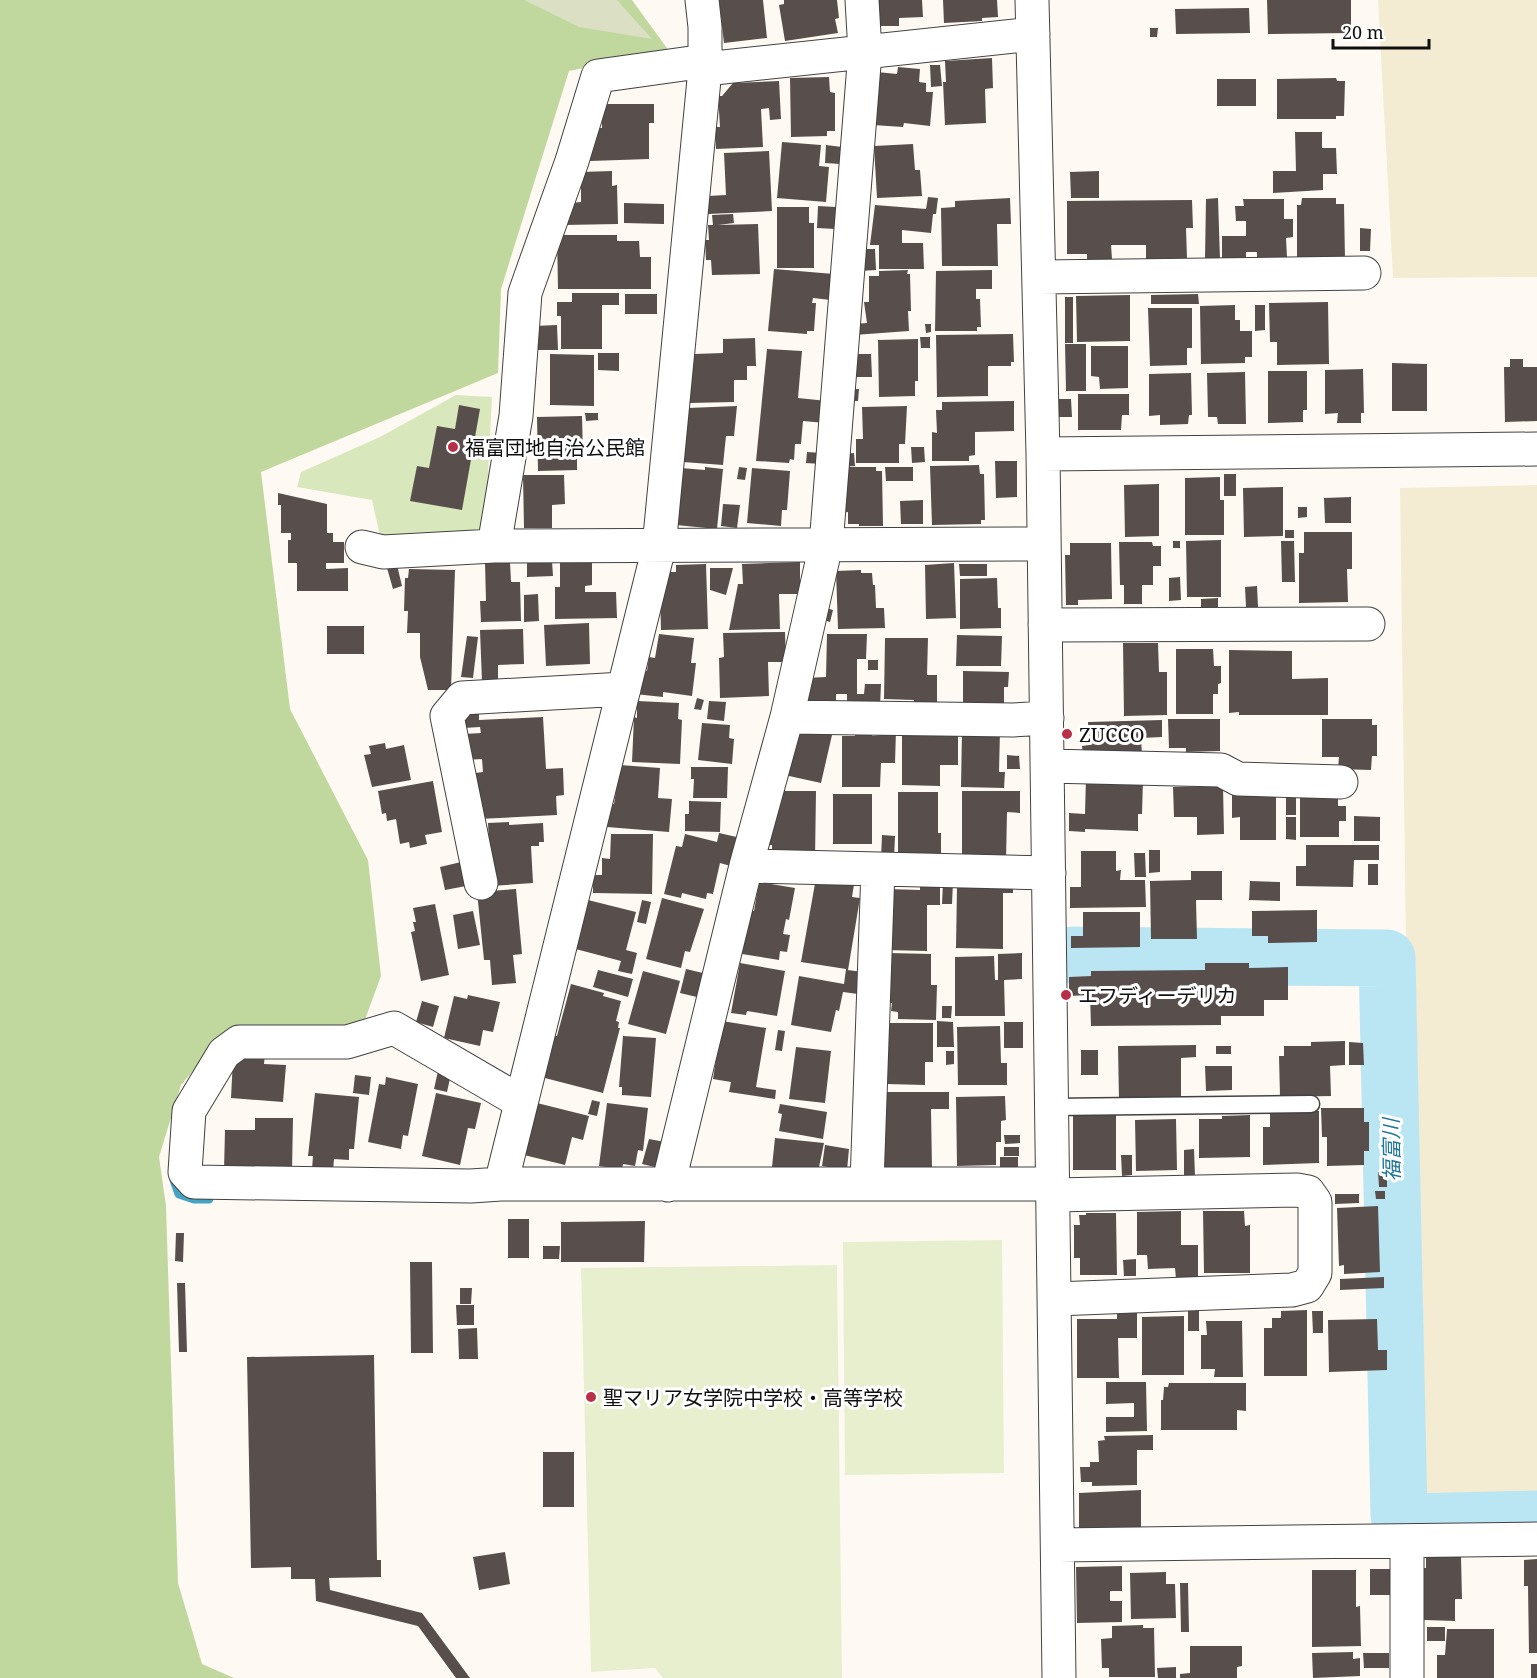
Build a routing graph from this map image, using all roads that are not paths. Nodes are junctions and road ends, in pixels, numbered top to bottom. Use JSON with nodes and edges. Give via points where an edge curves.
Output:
{"nodes":[{"id":1,"x":682,"y":0,"type":"edge"},
{"id":2,"x":862,"y":0,"type":"edge"},
{"id":3,"x":1032,"y":0,"type":"edge"},
{"id":4,"x":704,"y":13,"type":"edge"},
{"id":5,"x":1033,"y":34,"type":"junction"},
{"id":6,"x":865,"y":52,"type":"junction"},
{"id":7,"x":705,"y":69,"type":"junction"},
{"id":8,"x":1364,"y":273,"type":"dead end"},
{"id":9,"x":1039,"y":277,"type":"junction"},
{"id":10,"x":1537,"y":449,"type":"edge"},
{"id":11,"x":1043,"y":454,"type":"junction"},
{"id":12,"x":1044,"y":544,"type":"junction"},
{"id":13,"x":826,"y":545,"type":"junction"},
{"id":14,"x":494,"y":546,"type":"junction"},
{"id":15,"x":362,"y":547,"type":"dead end"},
{"id":16,"x":659,"y":547,"type":"junction"},
{"id":17,"x":1368,"y":624,"type":"dead end"},
{"id":18,"x":1045,"y":626,"type":"junction"},
{"id":19,"x":624,"y":689,"type":"junction"},
{"id":20,"x":787,"y":717,"type":"junction"},
{"id":21,"x":1047,"y":718,"type":"junction"},
{"id":22,"x":1047,"y":766,"type":"junction"},
{"id":23,"x":1341,"y":782,"type":"dead end"},
{"id":24,"x":746,"y":866,"type":"junction"},
{"id":25,"x":878,"y":869,"type":"junction"},
{"id":26,"x":1049,"y":873,"type":"junction"},
{"id":27,"x":481,"y":883,"type":"dead end"},
{"id":28,"x":521,"y":1102,"type":"junction"},
{"id":29,"x":1311,"y":1104,"type":"dead end"},
{"id":30,"x":1052,"y":1107,"type":"junction"},
{"id":31,"x":867,"y":1183,"type":"junction"},
{"id":32,"x":501,"y":1184,"type":"junction"},
{"id":33,"x":668,"y":1185,"type":"junction"},
{"id":34,"x":1053,"y":1189,"type":"junction"},
{"id":35,"x":1055,"y":1299,"type":"junction"},
{"id":36,"x":1537,"y":1539,"type":"edge"},
{"id":37,"x":1407,"y":1541,"type":"junction"},
{"id":38,"x":1058,"y":1545,"type":"junction"},
{"id":39,"x":1059,"y":1678,"type":"edge"},
{"id":40,"x":1407,"y":1678,"type":"edge"}],
"edges":[{"from":1,"to":4,"type":"street"},
{"from":2,"to":6,"type":"street"},
{"from":3,"to":5,"type":"street"},
{"from":4,"to":7,"type":"street"},
{"from":5,"to":6,"type":"street"},
{"from":5,"to":9,"type":"street"},
{"from":6,"to":7,"type":"street"},
{"from":6,"to":13,"type":"street"},
{"from":7,"to":14,"type":"street","via":[[691,63],[597,76],[572,161],[525,293],[516,416]]},
{"from":7,"to":16,"type":"street"},
{"from":8,"to":9,"type":"street"},
{"from":9,"to":11,"type":"street"},
{"from":10,"to":11,"type":"street"},
{"from":11,"to":12,"type":"street"},
{"from":12,"to":13,"type":"street"},
{"from":12,"to":18,"type":"street"},
{"from":13,"to":16,"type":"street"},
{"from":13,"to":20,"type":"street"},
{"from":14,"to":15,"type":"street","via":[[383,552]]},
{"from":14,"to":16,"type":"street"},
{"from":16,"to":19,"type":"street"},
{"from":17,"to":18,"type":"street"},
{"from":18,"to":21,"type":"street"},
{"from":19,"to":27,"type":"street","via":[[462,698],[447,716]]},
{"from":19,"to":28,"type":"street"},
{"from":20,"to":21,"type":"street"},
{"from":20,"to":24,"type":"street"},
{"from":21,"to":22,"type":"street"},
{"from":22,"to":23,"type":"street","via":[[1221,770],[1238,779]]},
{"from":22,"to":26,"type":"street"},
{"from":24,"to":25,"type":"street"},
{"from":24,"to":33,"type":"street"},
{"from":25,"to":26,"type":"street"},
{"from":25,"to":31,"type":"street"},
{"from":26,"to":30,"type":"street"},
{"from":28,"to":32,"type":"street"},
{"from":28,"to":32,"type":"street","via":[[394,1028],[347,1042],[239,1042],[224,1053],[189,1112],[185,1172],[194,1182]]},
{"from":29,"to":30,"type":"lane"},
{"from":30,"to":34,"type":"street"},
{"from":31,"to":33,"type":"street"},
{"from":31,"to":34,"type":"street"},
{"from":32,"to":33,"type":"street"},
{"from":34,"to":35,"type":"street"},
{"from":34,"to":35,"type":"street","via":[[1297,1190],[1308,1192],[1315,1202],[1315,1273],[1307,1286],[1292,1290]]},
{"from":35,"to":38,"type":"street"},
{"from":36,"to":37,"type":"street"},
{"from":37,"to":38,"type":"street"},
{"from":37,"to":40,"type":"street"},
{"from":38,"to":39,"type":"street"}]}
